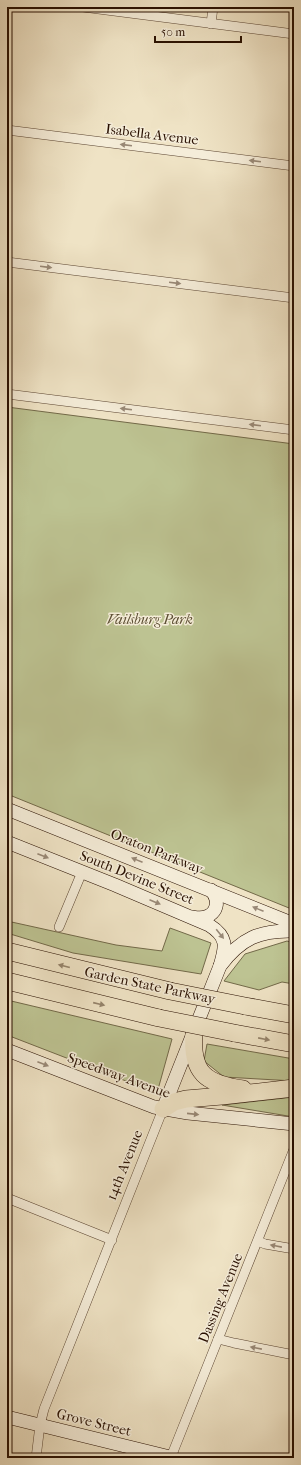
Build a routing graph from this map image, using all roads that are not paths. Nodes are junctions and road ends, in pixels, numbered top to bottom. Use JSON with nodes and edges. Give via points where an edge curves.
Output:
{"nodes":[{"id":1,"x":83,"y":7,"type":"edge"},
{"id":2,"x":213,"y":7,"type":"edge"},
{"id":3,"x":211,"y":24,"type":"junction"},
{"id":4,"x":294,"y":34,"type":"edge"},
{"id":5,"x":7,"y":130,"type":"edge"},
{"id":6,"x":294,"y":166,"type":"edge"},
{"id":7,"x":7,"y":262,"type":"edge"},
{"id":8,"x":294,"y":298,"type":"edge"},
{"id":9,"x":7,"y":394,"type":"edge"},
{"id":10,"x":294,"y":430,"type":"edge"},
{"id":11,"x":7,"y":809,"type":"edge"},
{"id":12,"x":7,"y":842,"type":"edge"},
{"id":13,"x":82,"y":872,"type":"junction"},
{"id":14,"x":211,"y":890,"type":"junction"},
{"id":15,"x":191,"y":917,"type":"junction"},
{"id":16,"x":294,"y":924,"type":"edge"},
{"id":17,"x":59,"y":927,"type":"dead end"},
{"id":18,"x":294,"y":931,"type":"edge"},
{"id":19,"x":7,"y":951,"type":"edge"},
{"id":20,"x":220,"y":966,"type":"junction"},
{"id":21,"x":7,"y":981,"type":"edge"},
{"id":22,"x":294,"y":1015,"type":"edge"},
{"id":23,"x":194,"y":1034,"type":"junction"},
{"id":24,"x":294,"y":1044,"type":"edge"},
{"id":25,"x":8,"y":1054,"type":"edge"},
{"id":26,"x":294,"y":1088,"type":"edge"},
{"id":27,"x":270,"y":1091,"type":"junction"},
{"id":28,"x":163,"y":1109,"type":"junction"},
{"id":29,"x":294,"y":1124,"type":"edge"},
{"id":30,"x":294,"y":1149,"type":"edge"},
{"id":31,"x":7,"y":1198,"type":"edge"},
{"id":32,"x":112,"y":1240,"type":"junction"},
{"id":33,"x":258,"y":1241,"type":"junction"},
{"id":34,"x":294,"y":1250,"type":"edge"},
{"id":35,"x":218,"y":1339,"type":"junction"},
{"id":36,"x":294,"y":1355,"type":"edge"},
{"id":37,"x":7,"y":1417,"type":"edge"},
{"id":38,"x":40,"y":1425,"type":"junction"},
{"id":39,"x":36,"y":1458,"type":"edge"},
{"id":40,"x":172,"y":1458,"type":"edge"}],
"edges":[{"from":1,"to":3,"type":"street"},
{"from":2,"to":3,"type":"street"},
{"from":3,"to":4,"type":"street"},
{"from":6,"to":5,"type":"street","name":"Isabella Avenue","one_way":true},
{"from":7,"to":8,"type":"street","one_way":true},
{"from":10,"to":9,"type":"street","one_way":true},
{"from":14,"to":11,"type":"main road","name":"Oraton Parkway","one_way":true},
{"from":12,"to":13,"type":"main road","name":"South Devine Street","one_way":true},
{"from":13,"to":15,"type":"main road","name":"South Devine Street","one_way":true},
{"from":13,"to":17,"type":"street"},
{"from":14,"to":15,"type":"main road","via":[[217,904],[213,912],[202,918]]},
{"from":16,"to":14,"type":"main road","name":"Oraton Parkway","one_way":true},
{"from":15,"to":20,"type":"main road","name":"South Devine Street","one_way":true,"via":[[209,925],[222,935],[224,950]]},
{"from":18,"to":20,"type":"main road","name":"14th Avenue","via":[[267,932],[252,937],[233,950]]},
{"from":22,"to":19,"type":"highway","name":"Garden State Parkway","one_way":true,"bridge":true,"via":[[170,991]]},
{"from":20,"to":23,"type":"main road","name":"14th Avenue"},
{"from":21,"to":24,"type":"highway","name":"Garden State Parkway","one_way":true,"bridge":true,"via":[[159,1018]]},
{"from":23,"to":27,"type":"highway","via":[[194,1058],[199,1070],[208,1079],[227,1087]]},
{"from":23,"to":28,"type":"main road","name":"14th Avenue"},
{"from":25,"to":28,"type":"main road","name":"Speedway Avenue","one_way":true},
{"from":26,"to":27,"type":"highway"},
{"from":27,"to":28,"type":"highway","via":[[186,1099],[174,1102]]},
{"from":28,"to":29,"type":"main road","name":"Speedway Avenue","one_way":true},
{"from":28,"to":32,"type":"street","name":"14th Avenue"},
{"from":30,"to":33,"type":"street","name":"Dassing Avenue"},
{"from":31,"to":32,"type":"street"},
{"from":32,"to":38,"type":"street","name":"14th Avenue","via":[[44,1409]]},
{"from":34,"to":33,"type":"street","one_way":true},
{"from":33,"to":35,"type":"street","name":"Dassing Avenue"},
{"from":36,"to":35,"type":"street","one_way":true},
{"from":35,"to":40,"type":"street","name":"Dassing Avenue"},
{"from":37,"to":38,"type":"main road","name":"Grove Street"},
{"from":38,"to":39,"type":"street","name":"14th Avenue"},
{"from":38,"to":40,"type":"main road","name":"Grove Street"}]}
